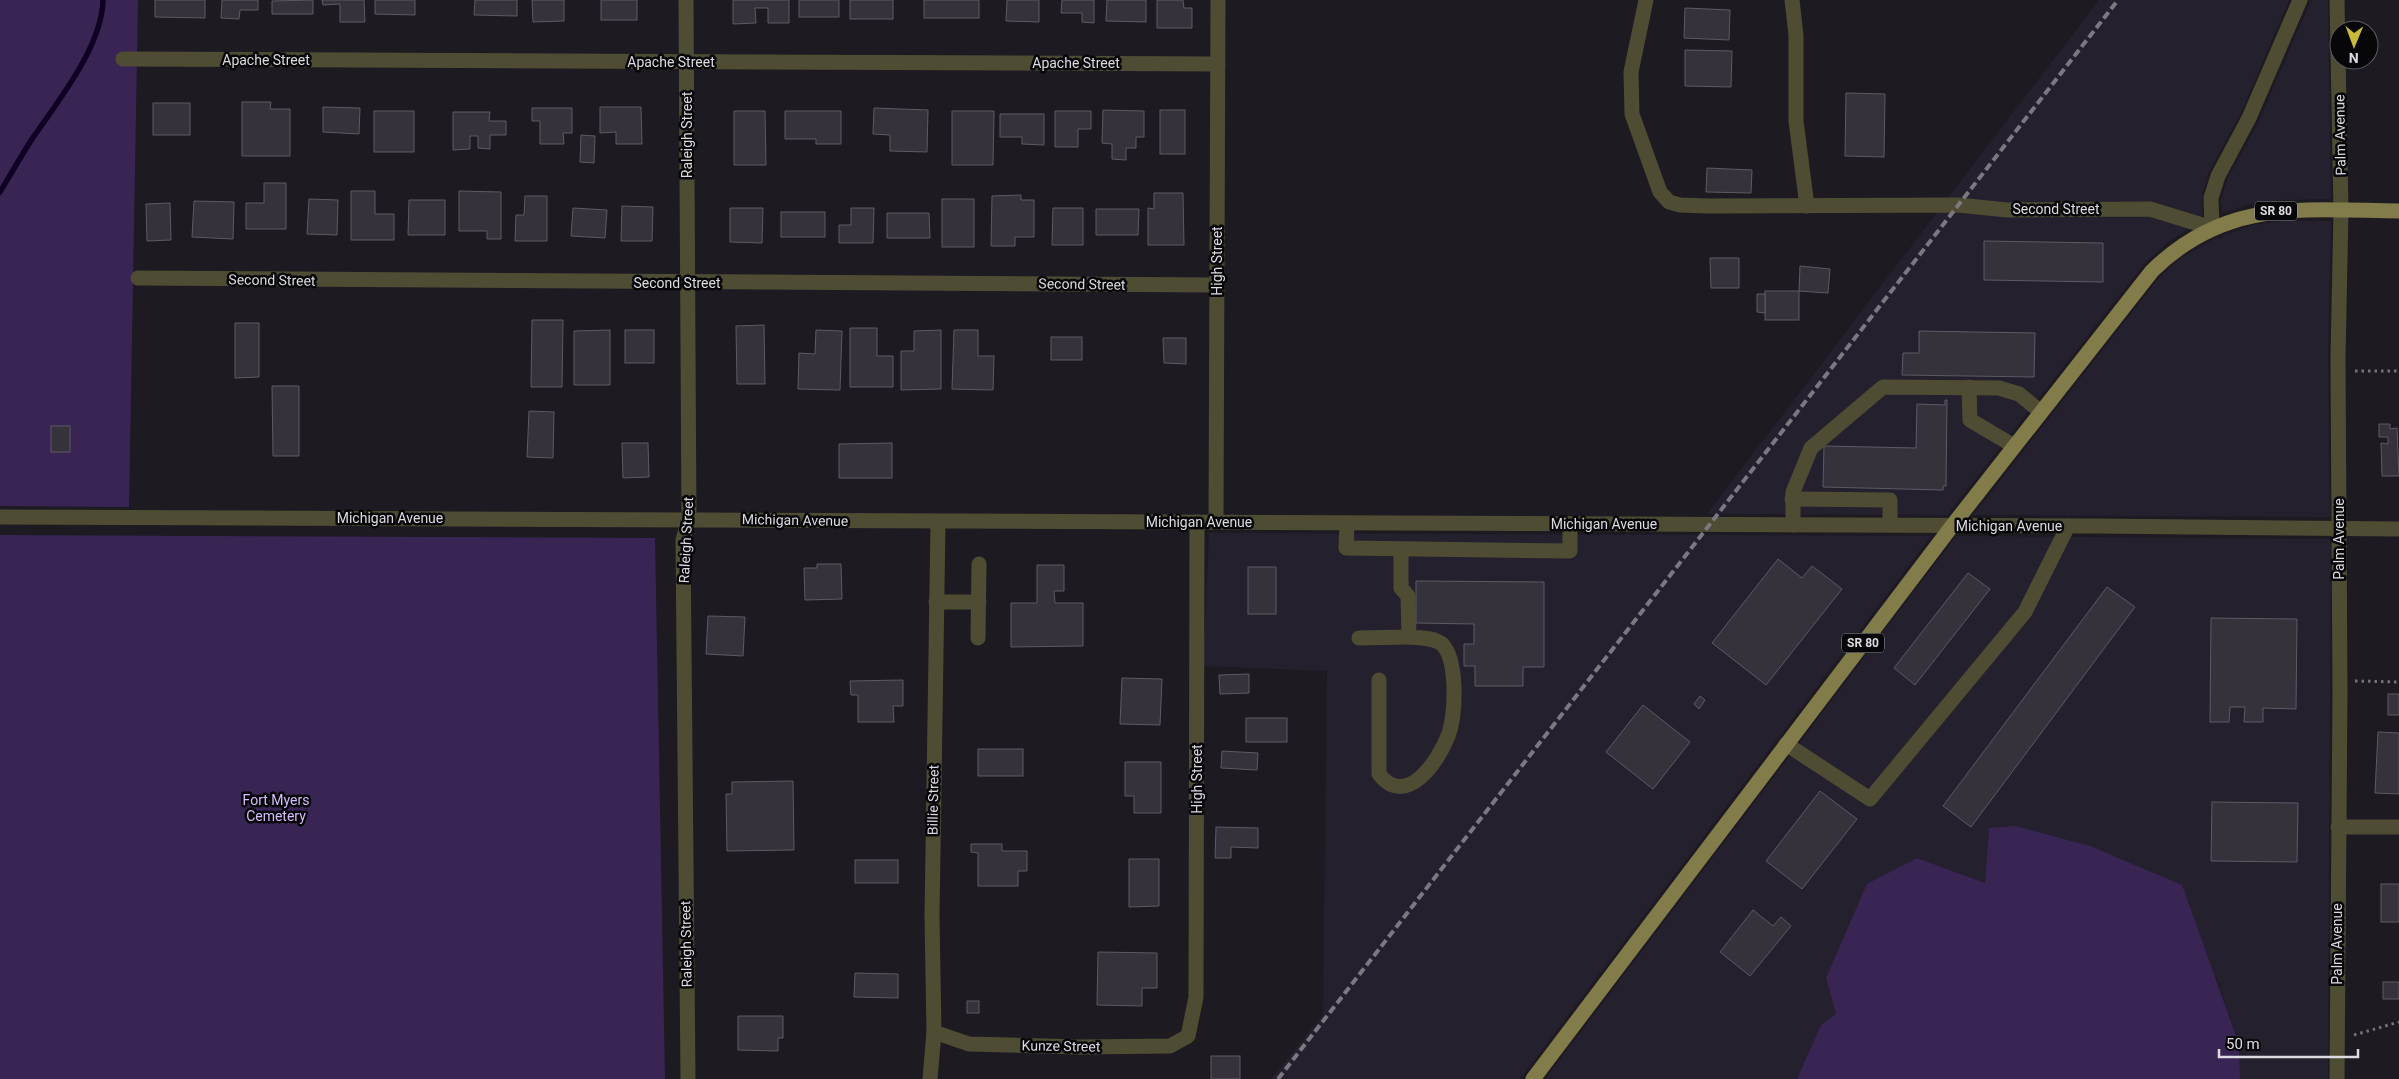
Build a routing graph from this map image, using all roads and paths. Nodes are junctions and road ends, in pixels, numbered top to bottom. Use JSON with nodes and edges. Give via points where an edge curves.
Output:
{"nodes":[{"id":1,"x":686,"y":0,"type":"edge"},
{"id":2,"x":1218,"y":0,"type":"edge"},
{"id":3,"x":1646,"y":0,"type":"edge"},
{"id":4,"x":1792,"y":0,"type":"edge"},
{"id":5,"x":2300,"y":0,"type":"edge"},
{"id":6,"x":2337,"y":0,"type":"edge"},
{"id":7,"x":123,"y":59,"type":"dead end"},
{"id":8,"x":687,"y":62,"type":"junction"},
{"id":9,"x":1218,"y":64,"type":"junction"},
{"id":10,"x":1807,"y":206,"type":"junction"},
{"id":11,"x":2341,"y":210,"type":"junction"},
{"id":12,"x":2399,"y":211,"type":"edge"},
{"id":13,"x":2212,"y":228,"type":"junction"},
{"id":14,"x":138,"y":278,"type":"dead end"},
{"id":15,"x":687,"y":283,"type":"junction"},
{"id":16,"x":1216,"y":285,"type":"junction"},
{"id":17,"x":2338,"y":371,"type":"junction"},
{"id":18,"x":2399,"y":371,"type":"edge"},
{"id":19,"x":1969,"y":387,"type":"junction"},
{"id":20,"x":2041,"y":412,"type":"junction"},
{"id":21,"x":2014,"y":446,"type":"junction"},
{"id":22,"x":1792,"y":499,"type":"junction"},
{"id":23,"x":1844,"y":500,"type":"junction"},
{"id":24,"x":0,"y":517,"type":"edge"},
{"id":25,"x":689,"y":519,"type":"junction"},
{"id":26,"x":938,"y":522,"type":"junction"},
{"id":27,"x":1197,"y":522,"type":"junction"},
{"id":28,"x":1216,"y":522,"type":"junction"},
{"id":29,"x":1346,"y":523,"type":"junction"},
{"id":30,"x":1570,"y":524,"type":"junction"},
{"id":31,"x":1793,"y":525,"type":"junction"},
{"id":32,"x":1845,"y":525,"type":"junction"},
{"id":33,"x":1890,"y":525,"type":"junction"},
{"id":34,"x":1952,"y":526,"type":"junction"},
{"id":35,"x":2068,"y":526,"type":"junction"},
{"id":36,"x":2340,"y":528,"type":"junction"},
{"id":37,"x":2399,"y":529,"type":"edge"},
{"id":38,"x":1401,"y":549,"type":"junction"},
{"id":39,"x":979,"y":564,"type":"dead end"},
{"id":40,"x":936,"y":602,"type":"junction"},
{"id":41,"x":979,"y":602,"type":"junction"},
{"id":42,"x":1409,"y":637,"type":"junction"},
{"id":43,"x":978,"y":638,"type":"dead end"},
{"id":44,"x":1359,"y":638,"type":"dead end"},
{"id":45,"x":1379,"y":680,"type":"dead end"},
{"id":46,"x":2340,"y":681,"type":"junction"},
{"id":47,"x":2399,"y":682,"type":"edge"},
{"id":48,"x":1786,"y":744,"type":"junction"},
{"id":49,"x":2338,"y":827,"type":"junction"},
{"id":50,"x":2399,"y":827,"type":"edge"},
{"id":51,"x":2399,"y":1022,"type":"edge"},
{"id":52,"x":934,"y":1032,"type":"junction"},
{"id":53,"x":1188,"y":1036,"type":"joint"},
{"id":54,"x":2337,"y":1040,"type":"junction"},
{"id":55,"x":688,"y":1079,"type":"edge"},
{"id":56,"x":930,"y":1079,"type":"edge"},
{"id":57,"x":1533,"y":1079,"type":"edge"},
{"id":58,"x":2337,"y":1079,"type":"edge"}],
"edges":[{"from":1,"to":8,"type":"street","name":"Raleigh Street"},
{"from":2,"to":9,"type":"street","name":"High Street"},
{"from":3,"to":10,"type":"street","name":"Second Street","via":[[1631,72],[1632,114],[1660,192],[1669,202],[1680,205]]},
{"from":4,"to":10,"type":"street","via":[[1796,36],[1796,120]]},
{"from":5,"to":13,"type":"street","via":[[2249,118],[2218,176],[2211,198]]},
{"from":6,"to":11,"type":"street","name":"Palm Avenue"},
{"from":7,"to":8,"type":"street","name":"Apache Street"},
{"from":8,"to":9,"type":"street","name":"Apache Street"},
{"from":8,"to":15,"type":"street","name":"Raleigh Street"},
{"from":9,"to":16,"type":"street","name":"High Street"},
{"from":10,"to":13,"type":"street","name":"Second Street","via":[[2150,209]]},
{"from":11,"to":12,"type":"main road","number":"SR 80"},
{"from":11,"to":13,"type":"main road","number":"SR 80","via":[[2283,210],[2253,214]]},
{"from":11,"to":17,"type":"street","name":"Palm Avenue"},
{"from":13,"to":20,"type":"main road","number":"SR 80","via":[[2172,251],[2152,271]]},
{"from":14,"to":15,"type":"street","name":"Second Street"},
{"from":15,"to":16,"type":"street","name":"Second Street"},
{"from":15,"to":25,"type":"street","name":"Raleigh Street"},
{"from":16,"to":28,"type":"street","name":"High Street"},
{"from":17,"to":18,"type":"path"},
{"from":17,"to":36,"type":"street","name":"Palm Avenue"},
{"from":19,"to":20,"type":"street","via":[[1999,388],[2019,394]]},
{"from":19,"to":21,"type":"street","via":[[1970,420]]},
{"from":19,"to":22,"type":"street","via":[[1883,387],[1811,448]]},
{"from":20,"to":21,"type":"main road","number":"SR 80"},
{"from":21,"to":34,"type":"main road","number":"SR 80"},
{"from":22,"to":23,"type":"street"},
{"from":22,"to":31,"type":"street"},
{"from":23,"to":32,"type":"street"},
{"from":23,"to":33,"type":"street","via":[[1890,500]]},
{"from":24,"to":25,"type":"street","name":"Michigan Avenue"},
{"from":25,"to":26,"type":"street","name":"Michigan Avenue"},
{"from":25,"to":55,"type":"street","name":"Raleigh Street","via":[[683,540]]},
{"from":26,"to":27,"type":"street","name":"Michigan Avenue"},
{"from":26,"to":40,"type":"street","name":"Billie Street"},
{"from":27,"to":28,"type":"street","name":"Michigan Avenue"},
{"from":27,"to":53,"type":"street","name":"High Street","via":[[1196,997]]},
{"from":28,"to":29,"type":"street","name":"Michigan Avenue"},
{"from":29,"to":30,"type":"street","name":"Michigan Avenue"},
{"from":29,"to":38,"type":"street","via":[[1346,548]]},
{"from":30,"to":31,"type":"street","name":"Michigan Avenue"},
{"from":30,"to":38,"type":"street","via":[[1570,550]]},
{"from":31,"to":32,"type":"street","name":"Michigan Avenue"},
{"from":32,"to":33,"type":"street","name":"Michigan Avenue"},
{"from":33,"to":34,"type":"street","name":"Michigan Avenue"},
{"from":34,"to":35,"type":"street","name":"Michigan Avenue"},
{"from":34,"to":48,"type":"main road","number":"SR 80"},
{"from":35,"to":36,"type":"street","name":"Michigan Avenue"},
{"from":35,"to":48,"type":"street","via":[[2025,612],[1870,799]]},
{"from":36,"to":37,"type":"street","name":"Michigan Avenue"},
{"from":36,"to":46,"type":"street","name":"Palm Avenue"},
{"from":38,"to":42,"type":"street","via":[[1401,588],[1408,596]]},
{"from":39,"to":41,"type":"street"},
{"from":40,"to":41,"type":"street"},
{"from":40,"to":52,"type":"street","name":"Billie Street","via":[[932,916]]},
{"from":41,"to":43,"type":"street"},
{"from":42,"to":44,"type":"street"},
{"from":42,"to":45,"type":"street","via":[[1432,639],[1441,644],[1452,663],[1449,735],[1427,771],[1415,783],[1399,787],[1386,783],[1379,774]]},
{"from":46,"to":47,"type":"path"},
{"from":46,"to":49,"type":"street","name":"Palm Avenue"},
{"from":48,"to":57,"type":"main road","number":"SR 80"},
{"from":49,"to":50,"type":"street"},
{"from":49,"to":54,"type":"street","name":"Palm Avenue"},
{"from":51,"to":54,"type":"path"},
{"from":52,"to":53,"type":"street","name":"Kunze Street","via":[[969,1044],[1080,1047],[1170,1046]]},
{"from":52,"to":56,"type":"street","name":"Billie Street"},
{"from":54,"to":58,"type":"street","name":"Palm Avenue"}]}
